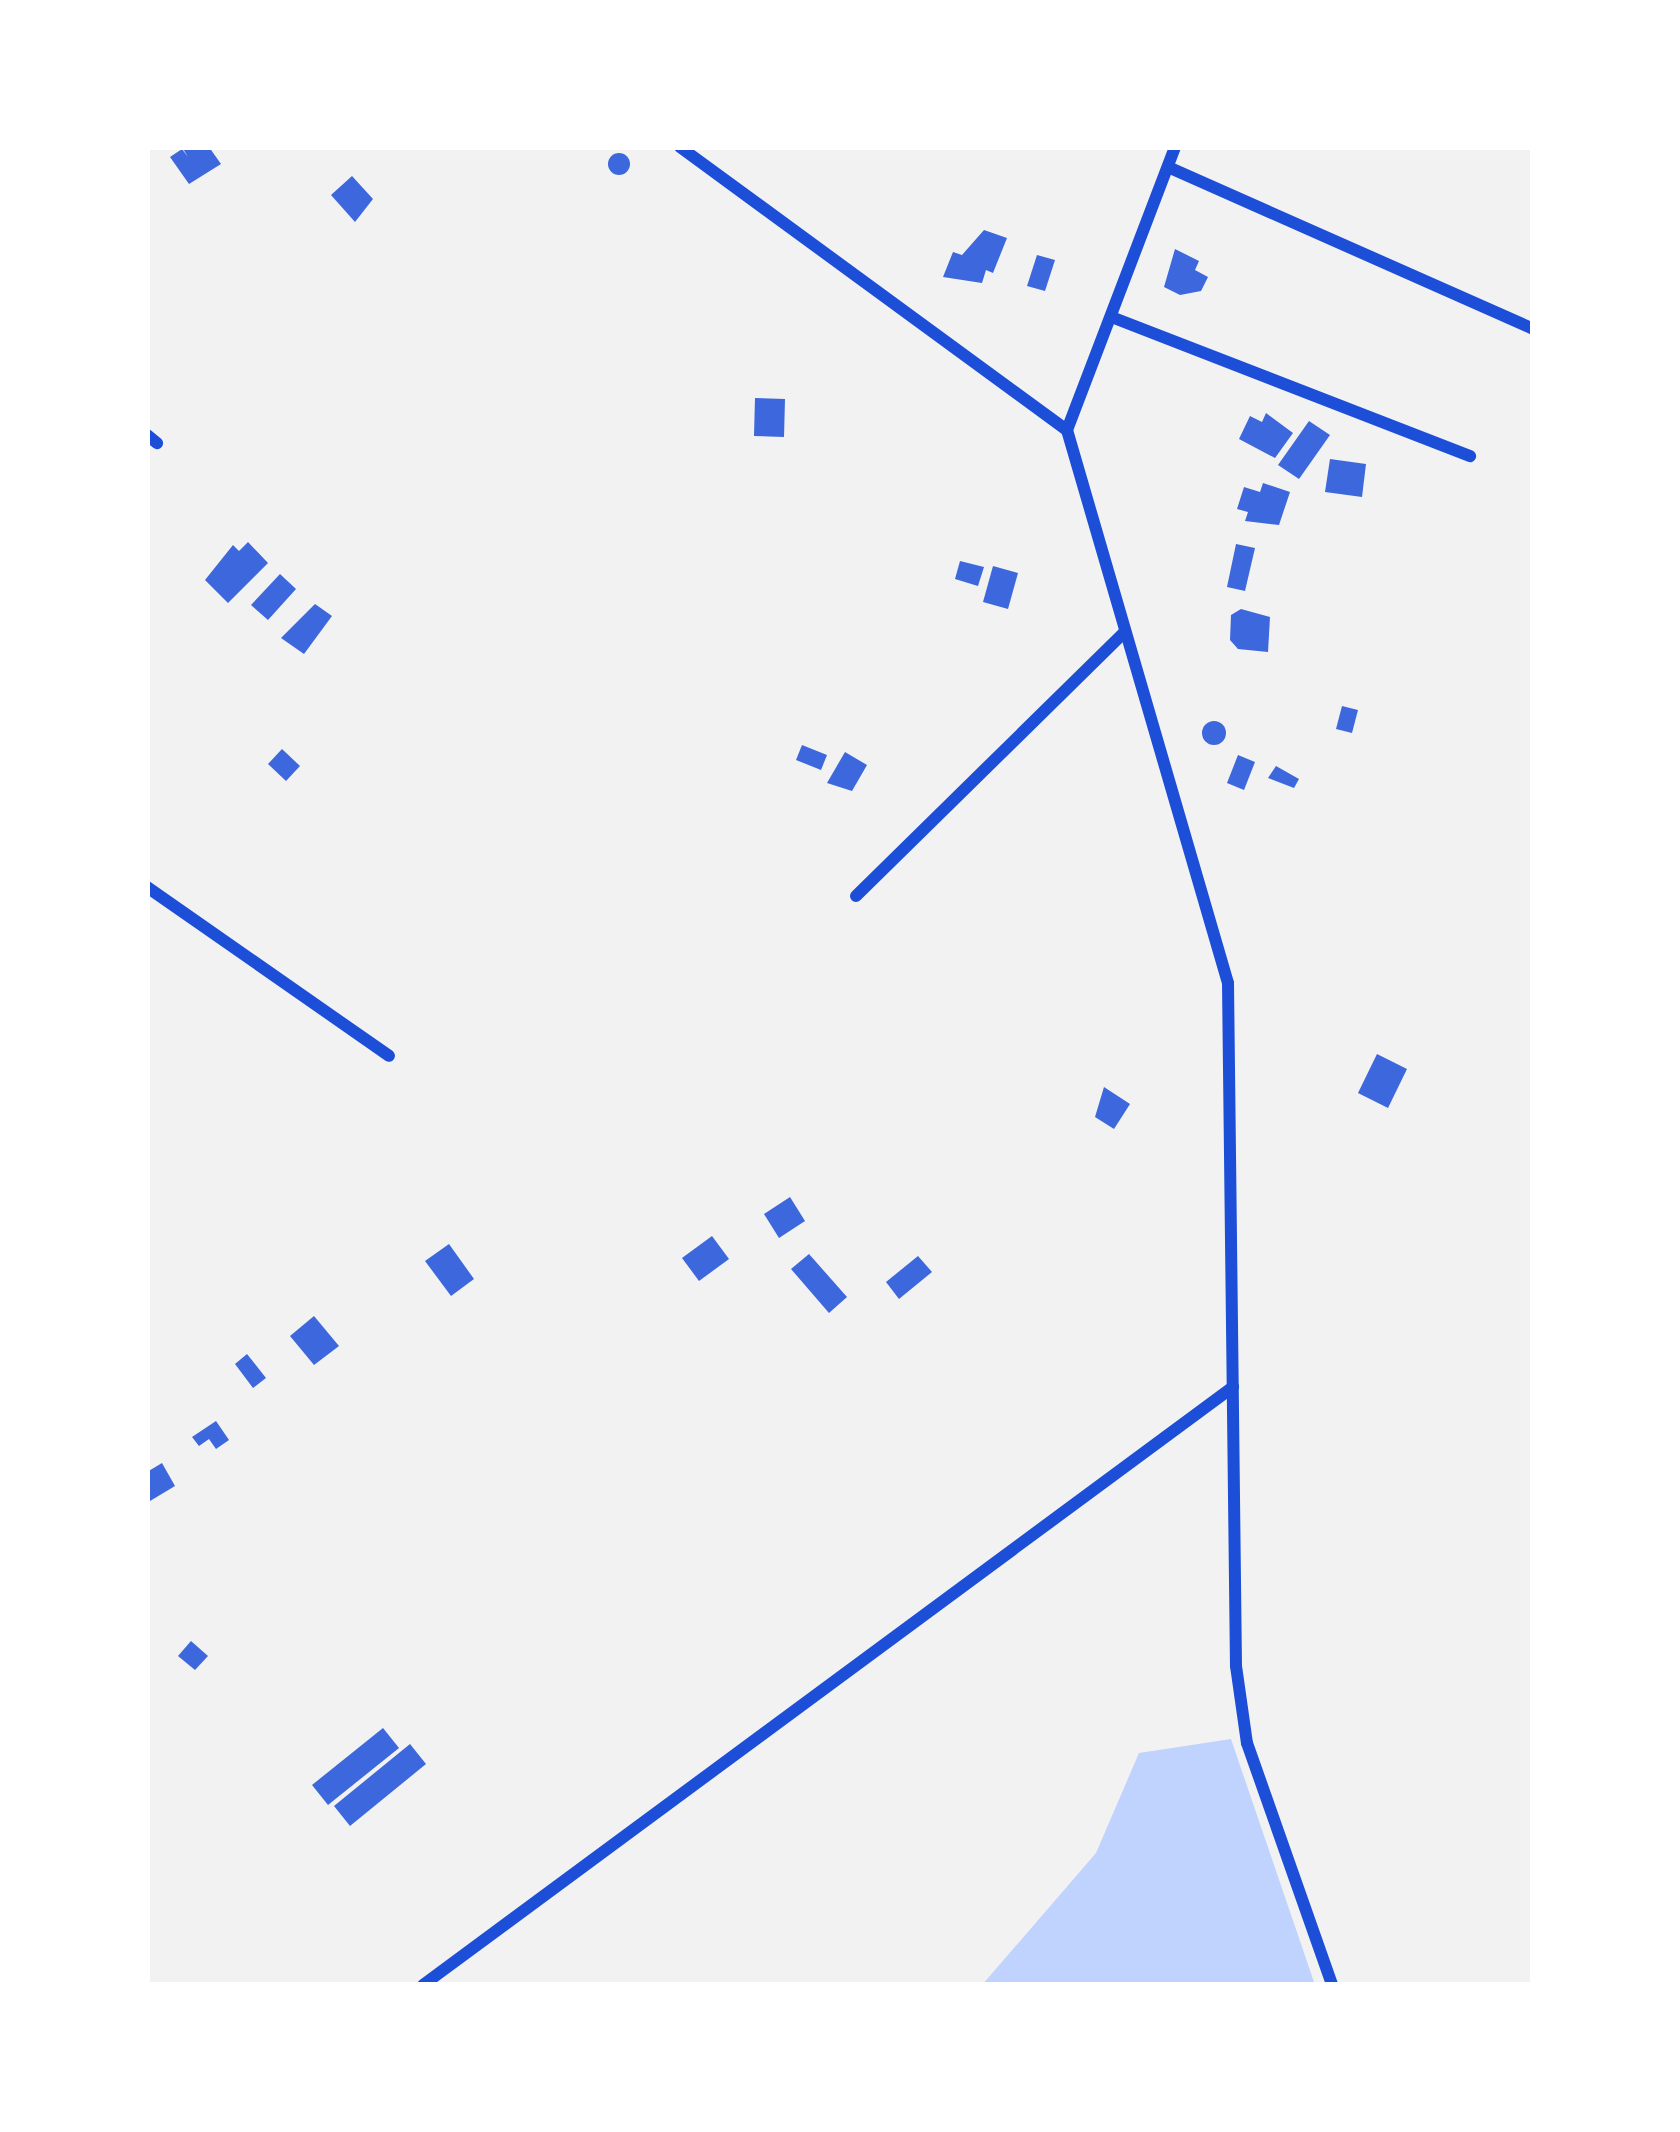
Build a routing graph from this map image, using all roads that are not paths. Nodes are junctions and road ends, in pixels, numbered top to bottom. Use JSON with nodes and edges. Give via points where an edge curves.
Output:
{"nodes":[{"id":1,"x":680,"y":147,"type":"edge"},
{"id":2,"x":1175,"y":147,"type":"edge"},
{"id":3,"x":1168,"y":167,"type":"junction"},
{"id":4,"x":1114,"y":318,"type":"junction"},
{"id":5,"x":1533,"y":329,"type":"edge"},
{"id":6,"x":1066,"y":430,"type":"junction"},
{"id":7,"x":1470,"y":456,"type":"dead end"},
{"id":8,"x":1125,"y":632,"type":"junction"},
{"id":9,"x":147,"y":887,"type":"edge"},
{"id":10,"x":856,"y":896,"type":"dead end"},
{"id":11,"x":389,"y":1056,"type":"dead end"},
{"id":12,"x":1233,"y":1387,"type":"junction"},
{"id":13,"x":423,"y":1985,"type":"edge"},
{"id":14,"x":1332,"y":1985,"type":"edge"}],
"edges":[{"from":1,"to":6,"type":"street"},
{"from":2,"to":3,"type":"street"},
{"from":3,"to":4,"type":"street"},
{"from":3,"to":5,"type":"street"},
{"from":4,"to":6,"type":"street"},
{"from":4,"to":7,"type":"street"},
{"from":6,"to":8,"type":"street"},
{"from":8,"to":10,"type":"street"},
{"from":8,"to":12,"type":"street","via":[[1228,983]]},
{"from":9,"to":11,"type":"street"},
{"from":12,"to":13,"type":"street"},
{"from":12,"to":14,"type":"street","via":[[1232,1566],[1247,1743]]}]}
